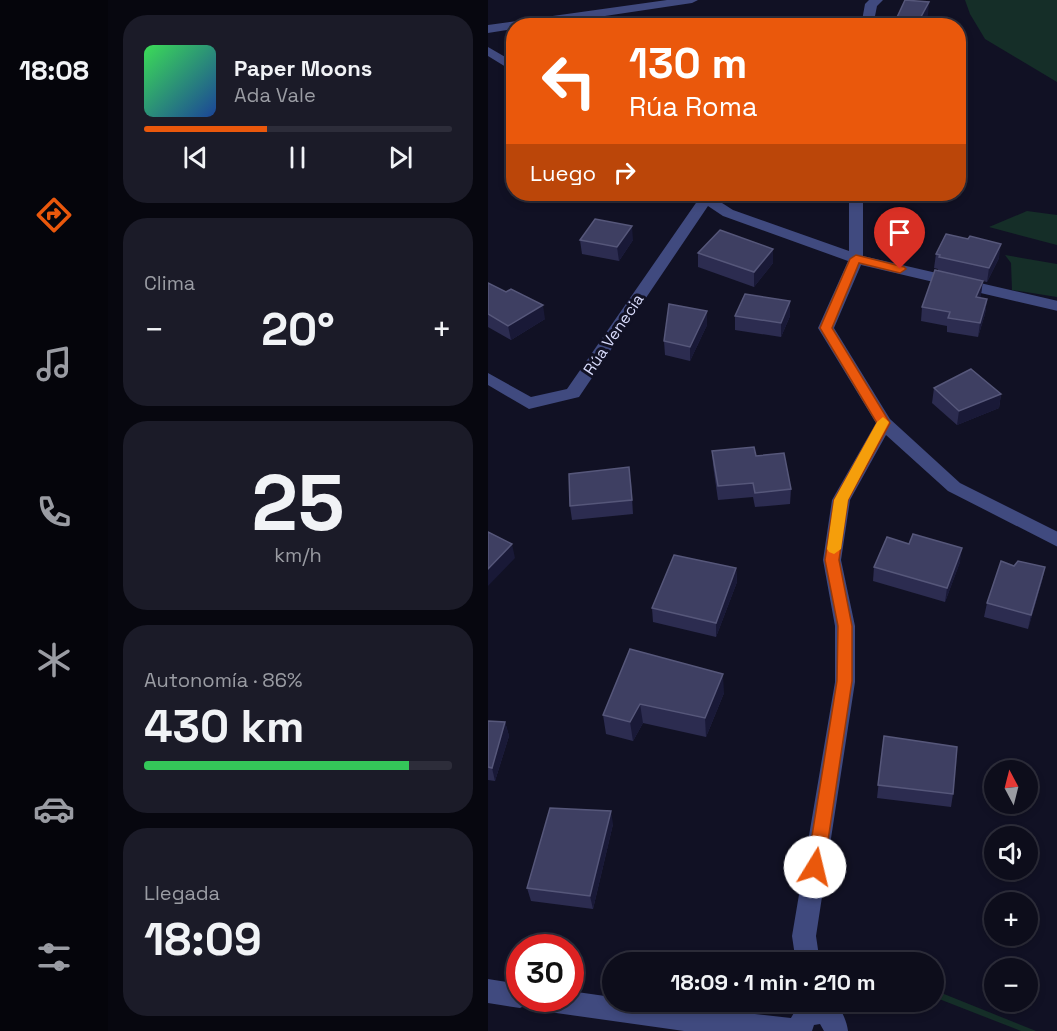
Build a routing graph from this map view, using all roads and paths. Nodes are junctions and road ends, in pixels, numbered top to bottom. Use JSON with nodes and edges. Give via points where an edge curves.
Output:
{"nodes":[{"id":1,"x":692,"y":0,"type":"edge"},
{"id":2,"x":877,"y":0,"type":"edge"},
{"id":3,"x":561,"y":18,"type":"edge"},
{"id":4,"x":869,"y":18,"type":"edge"},
{"id":5,"x":506,"y":26,"type":"edge"},
{"id":6,"x":488,"y":28,"type":"edge"},
{"id":7,"x":488,"y":51,"type":"edge"},
{"id":8,"x":506,"y":63,"type":"edge"},
{"id":9,"x":699,"y":201,"type":"edge"},
{"id":10,"x":710,"y":201,"type":"edge"},
{"id":11,"x":856,"y":201,"type":"edge"},
{"id":12,"x":856,"y":259,"type":"junction"},
{"id":13,"x":1058,"y":306,"type":"edge"},
{"id":14,"x":488,"y":378,"type":"edge"},
{"id":15,"x":884,"y":423,"type":"junction"},
{"id":16,"x":1058,"y":540,"type":"edge"},
{"id":17,"x":806,"y":952,"type":"edge"},
{"id":18,"x":488,"y":992,"type":"edge"},
{"id":19,"x":506,"y":994,"type":"edge"},
{"id":20,"x":584,"y":1005,"type":"edge"},
{"id":21,"x":810,"y":1012,"type":"edge"},
{"id":22,"x":825,"y":1012,"type":"edge"},
{"id":23,"x":800,"y":1031,"type":"edge"},
{"id":24,"x":836,"y":1031,"type":"edge"}],
"edges":[{"from":1,"to":3,"type":"street"},
{"from":2,"to":4,"type":"street","via":[[871,4]]},
{"from":5,"to":6,"type":"street"},
{"from":7,"to":8,"type":"street"},
{"from":9,"to":14,"type":"street","name":"Rúa Venecia","via":[[574,393],[529,403]]},
{"from":10,"to":12,"type":"street","via":[[728,213]]},
{"from":11,"to":12,"type":"street"},
{"from":12,"to":13,"type":"street"},
{"from":12,"to":15,"type":"street","via":[[826,328]]},
{"from":15,"to":16,"type":"street","via":[[954,487]]},
{"from":15,"to":17,"type":"street","via":[[841,500],[832,560],[845,626],[845,681],[804,936]]},
{"from":18,"to":19,"type":"street"},
{"from":20,"to":23,"type":"street"},
{"from":21,"to":23,"type":"street","via":[[802,1020]]},
{"from":22,"to":24,"type":"street"}]}
